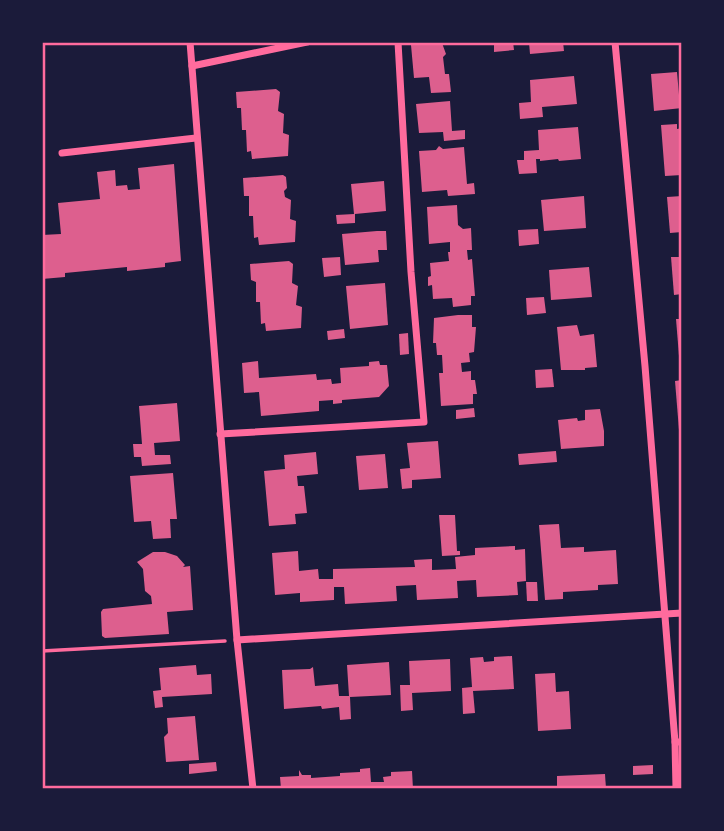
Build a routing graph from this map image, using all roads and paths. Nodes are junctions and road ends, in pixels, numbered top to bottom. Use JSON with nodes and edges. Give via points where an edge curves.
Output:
{"nodes":[{"id":1,"x":190,"y":42,"type":"edge"},
{"id":2,"x":307,"y":42,"type":"edge"},
{"id":3,"x":398,"y":42,"type":"edge"},
{"id":4,"x":615,"y":42,"type":"edge"},
{"id":5,"x":192,"y":66,"type":"junction"},
{"id":6,"x":196,"y":138,"type":"junction"},
{"id":7,"x":62,"y":153,"type":"dead end"},
{"id":8,"x":220,"y":434,"type":"junction"},
{"id":9,"x":682,"y":613,"type":"edge"},
{"id":10,"x":664,"y":614,"type":"junction"},
{"id":11,"x":237,"y":640,"type":"junction"},
{"id":12,"x":42,"y":651,"type":"edge"},
{"id":13,"x":679,"y":742,"type":"edge"},
{"id":14,"x":253,"y":789,"type":"edge"},
{"id":15,"x":676,"y":789,"type":"edge"}],
"edges":[{"from":1,"to":5,"type":"street"},
{"from":2,"to":5,"type":"street"},
{"from":3,"to":8,"type":"street","via":[[424,422]]},
{"from":4,"to":10,"type":"street"},
{"from":5,"to":6,"type":"street"},
{"from":6,"to":7,"type":"street"},
{"from":6,"to":8,"type":"street"},
{"from":8,"to":11,"type":"street"},
{"from":9,"to":10,"type":"street"},
{"from":10,"to":11,"type":"street"},
{"from":10,"to":13,"type":"street"},
{"from":11,"to":12,"type":"path"},
{"from":11,"to":14,"type":"street"},
{"from":13,"to":15,"type":"street"}]}
